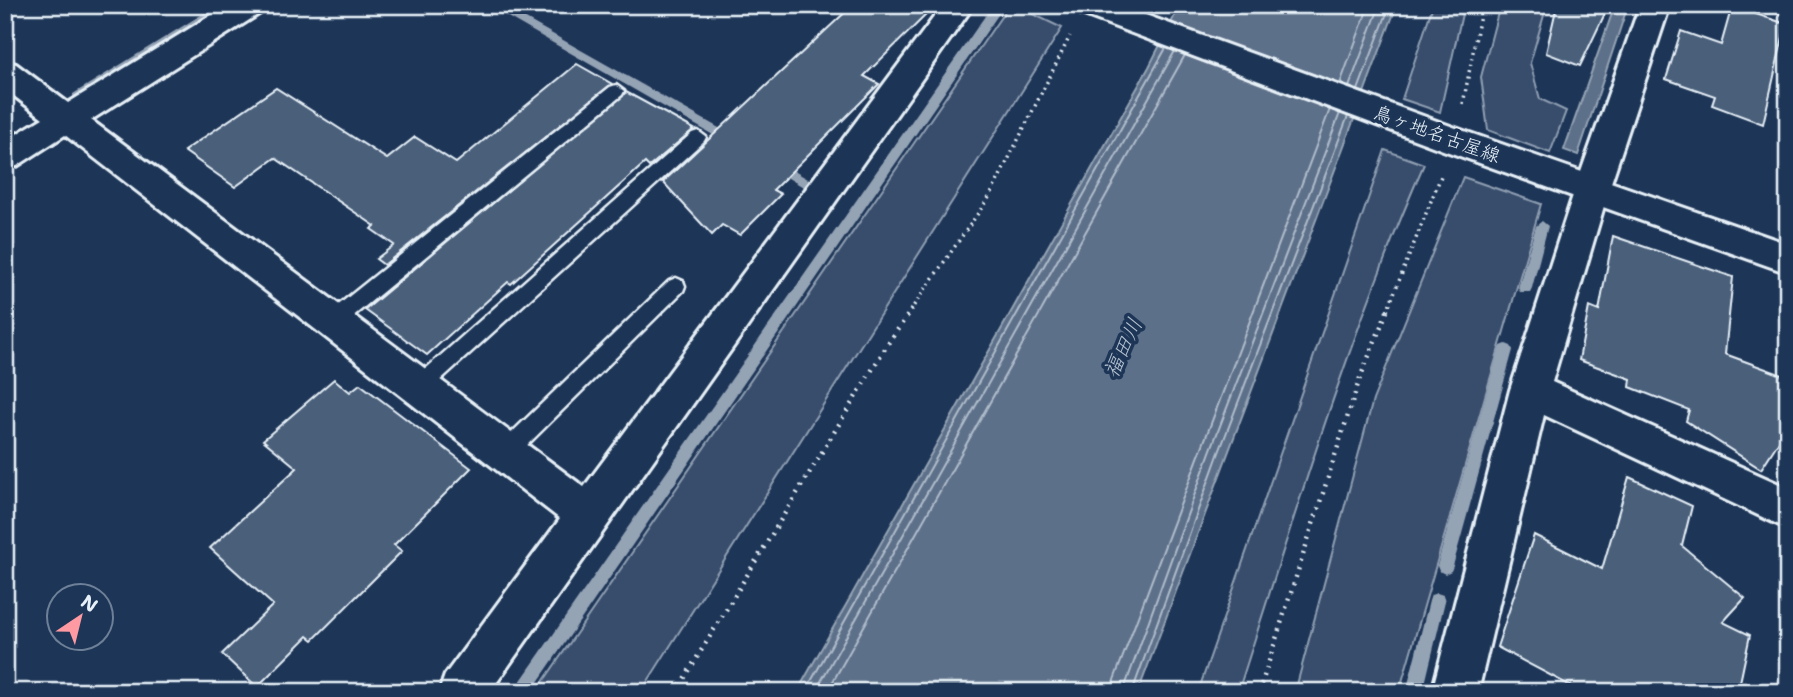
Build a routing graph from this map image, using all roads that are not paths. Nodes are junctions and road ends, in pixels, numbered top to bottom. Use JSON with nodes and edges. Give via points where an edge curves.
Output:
{"nodes":[{"id":1,"x":251,"y":5,"type":"edge"},
{"id":2,"x":959,"y":5,"type":"edge"},
{"id":3,"x":1655,"y":5,"type":"edge"},
{"id":4,"x":1090,"y":16,"type":"edge"},
{"id":5,"x":5,"y":72,"type":"edge"},
{"id":6,"x":616,"y":91,"type":"dead end"},
{"id":7,"x":66,"y":119,"type":"junction"},
{"id":8,"x":698,"y":137,"type":"dead end"},
{"id":9,"x":5,"y":157,"type":"edge"},
{"id":10,"x":1592,"y":189,"type":"junction"},
{"id":11,"x":1788,"y":259,"type":"edge"},
{"id":12,"x":676,"y":285,"type":"dead end"},
{"id":13,"x":333,"y":321,"type":"junction"},
{"id":14,"x":419,"y":387,"type":"junction"},
{"id":15,"x":1530,"y":390,"type":"junction"},
{"id":16,"x":505,"y":453,"type":"junction"},
{"id":17,"x":1788,"y":509,"type":"edge"},
{"id":18,"x":587,"y":514,"type":"junction"},
{"id":19,"x":462,"y":692,"type":"edge"},
{"id":20,"x":1455,"y":692,"type":"edge"}],
"edges":[{"from":1,"to":7,"type":"street"},
{"from":2,"to":18,"type":"street"},
{"from":3,"to":10,"type":"street"},
{"from":4,"to":10,"type":"street","name":"鳥ヶ地名古屋線"},
{"from":5,"to":7,"type":"street"},
{"from":6,"to":13,"type":"lane"},
{"from":7,"to":9,"type":"street"},
{"from":7,"to":13,"type":"street"},
{"from":8,"to":14,"type":"lane"},
{"from":10,"to":11,"type":"street","name":"鳥ヶ地名古屋線"},
{"from":10,"to":15,"type":"street"},
{"from":12,"to":16,"type":"lane"},
{"from":13,"to":14,"type":"street"},
{"from":14,"to":16,"type":"street"},
{"from":15,"to":17,"type":"street"},
{"from":15,"to":20,"type":"street"},
{"from":16,"to":18,"type":"street"},
{"from":18,"to":19,"type":"street"}]}
